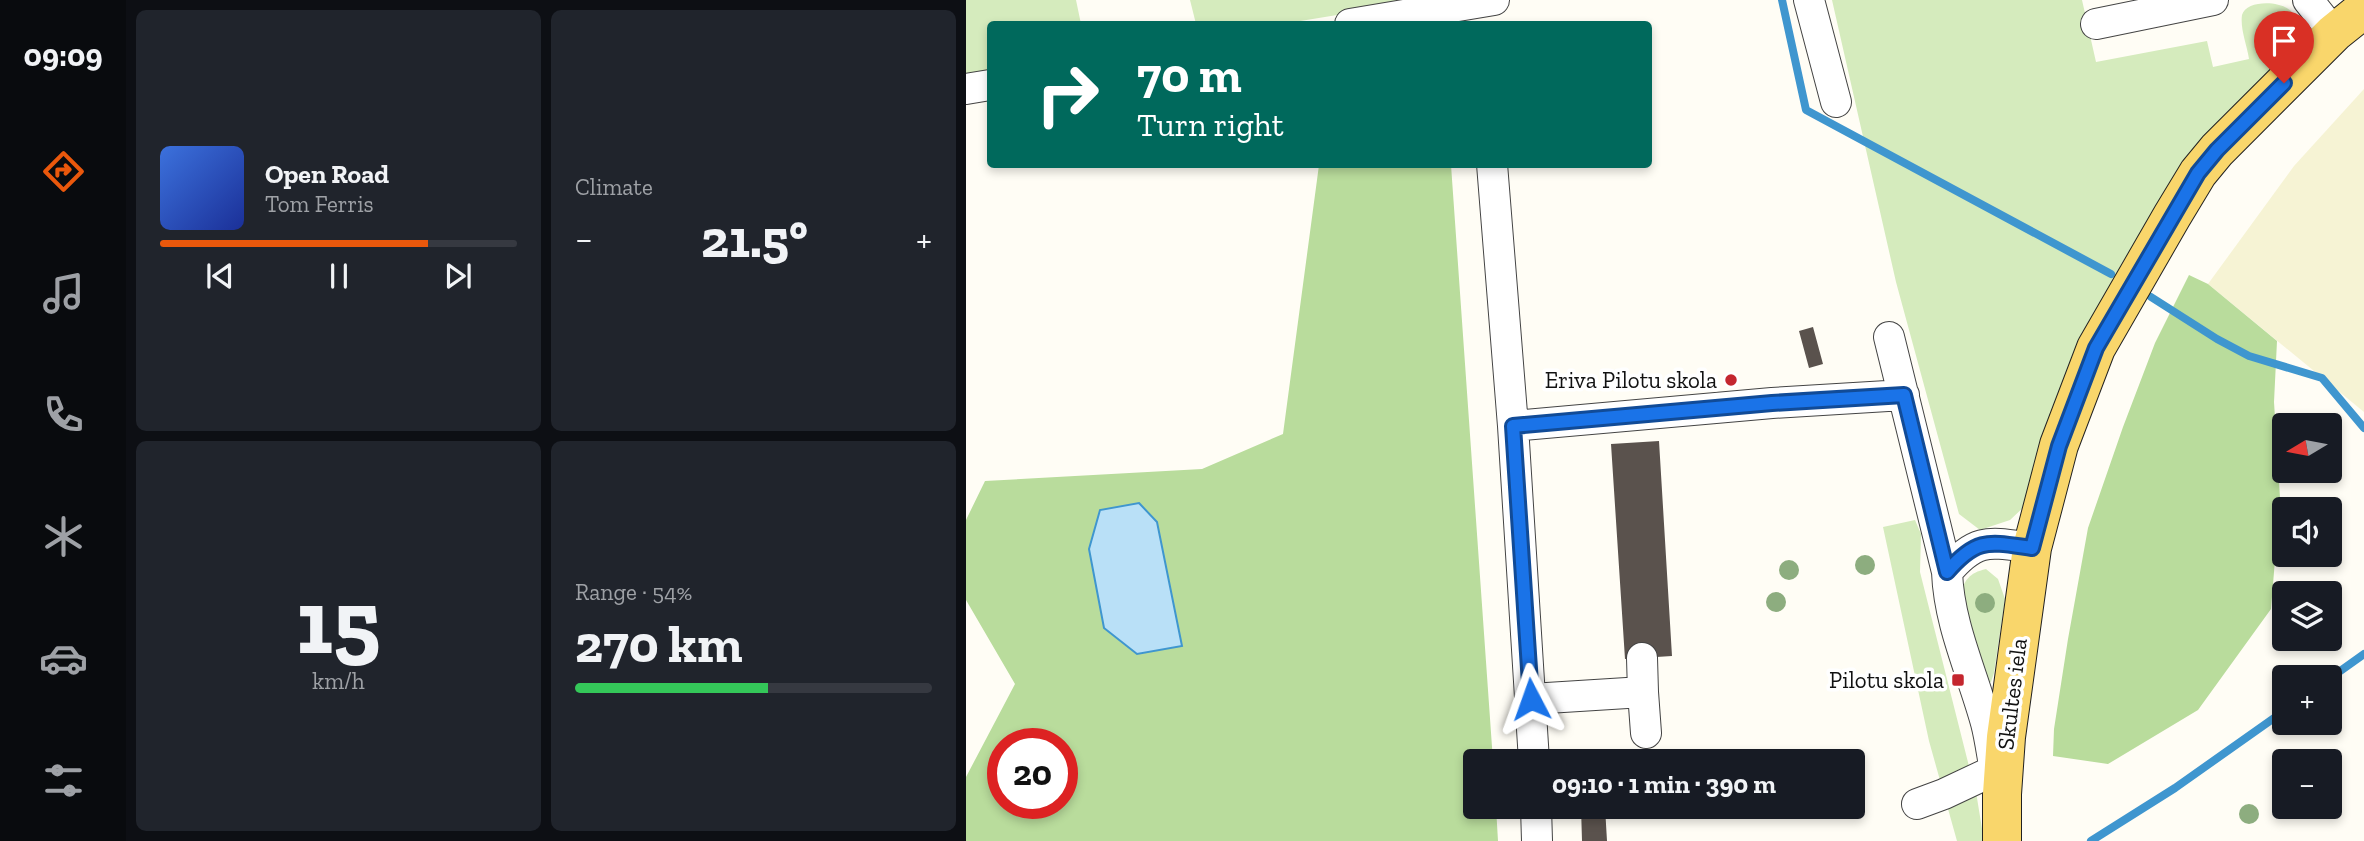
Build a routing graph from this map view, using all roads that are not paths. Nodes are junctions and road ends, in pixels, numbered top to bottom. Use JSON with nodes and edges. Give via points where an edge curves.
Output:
{"nodes":[{"id":1,"x":1809,"y":0,"type":"edge"},
{"id":2,"x":2213,"y":0,"type":"edge"},
{"id":3,"x":2308,"y":0,"type":"edge"},
{"id":4,"x":1485,"y":9,"type":"edge"},
{"id":5,"x":2364,"y":9,"type":"edge"},
{"id":6,"x":1377,"y":21,"type":"edge"},
{"id":7,"x":2096,"y":24,"type":"dead end"},
{"id":8,"x":2334,"y":33,"type":"junction"},
{"id":9,"x":987,"y":86,"type":"edge"},
{"id":10,"x":966,"y":89,"type":"edge"},
{"id":11,"x":1836,"y":102,"type":"dead end"},
{"id":12,"x":1492,"y":168,"type":"edge"},
{"id":13,"x":1889,"y":337,"type":"dead end"},
{"id":14,"x":1904,"y":395,"type":"junction"},
{"id":15,"x":1513,"y":426,"type":"junction"},
{"id":16,"x":2032,"y":548,"type":"junction"},
{"id":17,"x":1947,"y":572,"type":"junction"},
{"id":18,"x":1642,"y":658,"type":"dead end"},
{"id":19,"x":1643,"y":692,"type":"junction"},
{"id":20,"x":1531,"y":699,"type":"junction"},
{"id":21,"x":1646,"y":733,"type":"dead end"},
{"id":22,"x":1533,"y":749,"type":"edge"},
{"id":23,"x":1998,"y":782,"type":"junction"},
{"id":24,"x":1917,"y":804,"type":"dead end"},
{"id":25,"x":1536,"y":819,"type":"edge"},
{"id":26,"x":1537,"y":841,"type":"edge"},
{"id":27,"x":2002,"y":841,"type":"edge"}],
"edges":[{"from":1,"to":11,"type":"lane"},
{"from":2,"to":7,"type":"lane"},
{"from":3,"to":8,"type":"lane"},
{"from":4,"to":6,"type":"lane"},
{"from":5,"to":8,"type":"main road","name":"Skultes iela"},
{"from":8,"to":16,"type":"main road","name":"Skultes iela","via":[[2217,150],[2172,216],[2096,348],[2059,446]]},
{"from":9,"to":10,"type":"lane"},
{"from":12,"to":15,"type":"lane"},
{"from":13,"to":14,"type":"lane"},
{"from":14,"to":15,"type":"lane"},
{"from":14,"to":17,"type":"lane"},
{"from":15,"to":20,"type":"lane"},
{"from":16,"to":17,"type":"lane","via":[[1989,542],[1963,552]]},
{"from":16,"to":23,"type":"main road","name":"Skultes iela"},
{"from":17,"to":23,"type":"lane","via":[[1957,638],[1986,724]]},
{"from":18,"to":19,"type":"lane"},
{"from":19,"to":20,"type":"lane"},
{"from":19,"to":21,"type":"lane"},
{"from":20,"to":22,"type":"lane"},
{"from":23,"to":24,"type":"lane"},
{"from":23,"to":27,"type":"main road","name":"Skultes iela"},
{"from":25,"to":26,"type":"lane"}]}
